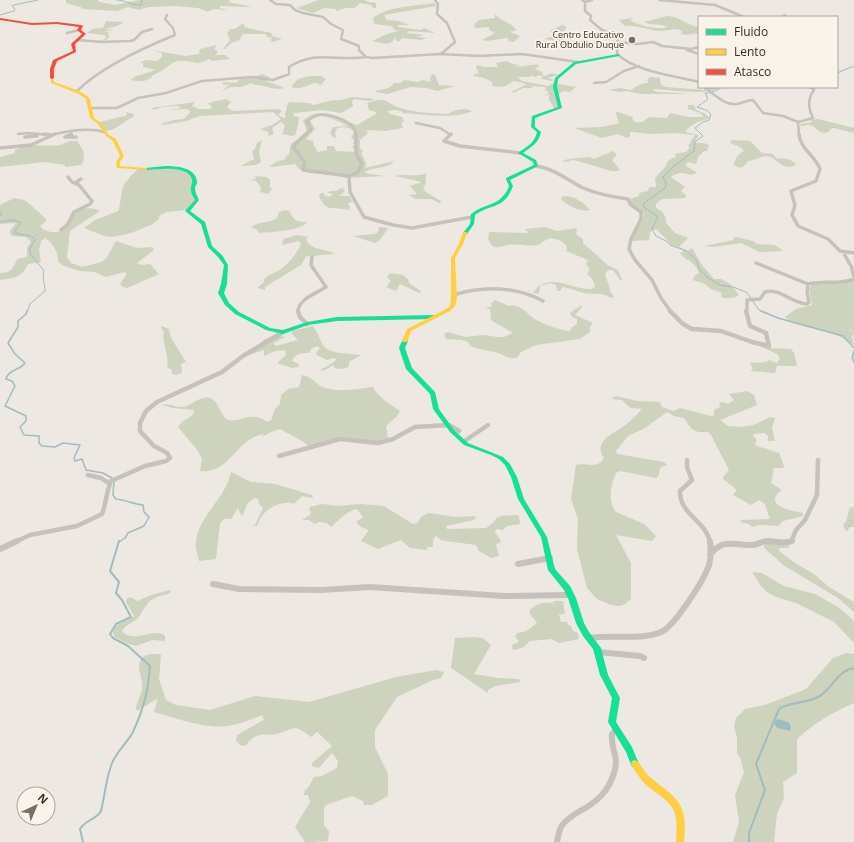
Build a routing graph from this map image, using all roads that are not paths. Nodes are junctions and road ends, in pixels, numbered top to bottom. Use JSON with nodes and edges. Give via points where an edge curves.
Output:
{"nodes":[{"id":1,"x":270,"y":0,"type":"edge"},
{"id":2,"x":434,"y":0,"type":"edge"},
{"id":3,"x":592,"y":0,"type":"edge"},
{"id":4,"x":659,"y":0,"type":"edge"},
{"id":5,"x":584,"y":1,"type":"edge"},
{"id":6,"x":167,"y":14,"type":"dead end"},
{"id":7,"x":741,"y":16,"type":"edge"},
{"id":8,"x":0,"y":19,"type":"edge"},
{"id":9,"x":152,"y":29,"type":"dead end"},
{"id":10,"x":79,"y":30,"type":"junction"},
{"id":11,"x":67,"y":33,"type":"dead end"},
{"id":12,"x":77,"y":40,"type":"junction"},
{"id":13,"x":620,"y":42,"type":"junction"},
{"id":14,"x":698,"y":47,"type":"edge"},
{"id":15,"x":675,"y":48,"type":"junction"},
{"id":16,"x":440,"y":54,"type":"junction"},
{"id":17,"x":698,"y":54,"type":"edge"},
{"id":18,"x":618,"y":55,"type":"junction"},
{"id":19,"x":366,"y":57,"type":"junction"},
{"id":20,"x":578,"y":62,"type":"junction"},
{"id":21,"x":639,"y":66,"type":"junction"},
{"id":22,"x":698,"y":82,"type":"edge"},
{"id":23,"x":594,"y":83,"type":"dead end"},
{"id":24,"x":707,"y":88,"type":"edge"},
{"id":25,"x":811,"y":88,"type":"edge"},
{"id":26,"x":77,"y":91,"type":"junction"},
{"id":27,"x":92,"y":108,"type":"junction"},
{"id":28,"x":798,"y":122,"type":"junction"},
{"id":29,"x":416,"y":123,"type":"dead end"},
{"id":30,"x":89,"y":130,"type":"junction"},
{"id":31,"x":104,"y":132,"type":"junction"},
{"id":32,"x":18,"y":134,"type":"dead end"},
{"id":33,"x":43,"y":135,"type":"junction"},
{"id":34,"x":52,"y":135,"type":"junction"},
{"id":35,"x":25,"y":137,"type":"dead end"},
{"id":36,"x":76,"y":137,"type":"dead end"},
{"id":37,"x":45,"y":139,"type":"junction"},
{"id":38,"x":36,"y":140,"type":"dead end"},
{"id":39,"x":0,"y":148,"type":"edge"},
{"id":40,"x":520,"y":153,"type":"junction"},
{"id":41,"x":536,"y":166,"type":"junction"},
{"id":42,"x":349,"y":176,"type":"junction"},
{"id":43,"x":68,"y":177,"type":"dead end"},
{"id":44,"x":81,"y":179,"type":"dead end"},
{"id":45,"x":75,"y":183,"type":"junction"},
{"id":46,"x":472,"y":217,"type":"junction"},
{"id":47,"x":61,"y":230,"type":"dead end"},
{"id":48,"x":843,"y":252,"type":"junction"},
{"id":49,"x":854,"y":253,"type":"edge"},
{"id":50,"x":312,"y":257,"type":"dead end"},
{"id":51,"x":756,"y":263,"type":"dead end"},
{"id":52,"x":854,"y":276,"type":"edge"},
{"id":53,"x":854,"y":279,"type":"edge"},
{"id":54,"x":808,"y":284,"type":"junction"},
{"id":55,"x":453,"y":295,"type":"junction"},
{"id":56,"x":543,"y":301,"type":"dead end"},
{"id":57,"x":433,"y":317,"type":"junction"},
{"id":58,"x":307,"y":324,"type":"junction"},
{"id":59,"x":282,"y":332,"type":"junction"},
{"id":60,"x":446,"y":425,"type":"junction"},
{"id":61,"x":488,"y":425,"type":"dead end"},
{"id":62,"x":459,"y":431,"type":"dead end"},
{"id":63,"x":466,"y":440,"type":"dead end"},
{"id":64,"x":279,"y":456,"type":"dead end"},
{"id":65,"x":687,"y":460,"type":"dead end"},
{"id":66,"x":818,"y":460,"type":"dead end"},
{"id":67,"x":88,"y":475,"type":"dead end"},
{"id":68,"x":113,"y":481,"type":"junction"},
{"id":69,"x":0,"y":549,"type":"edge"},
{"id":70,"x":709,"y":557,"type":"junction"},
{"id":71,"x":550,"y":558,"type":"junction"},
{"id":72,"x":518,"y":564,"type":"dead end"},
{"id":73,"x":213,"y":584,"type":"dead end"},
{"id":74,"x":571,"y":595,"type":"junction"},
{"id":75,"x":590,"y":638,"type":"junction"},
{"id":76,"x":598,"y":652,"type":"junction"},
{"id":77,"x":644,"y":658,"type":"dead end"},
{"id":78,"x":616,"y":730,"type":"junction"},
{"id":79,"x":557,"y":842,"type":"edge"},
{"id":80,"x":680,"y":842,"type":"edge"}],
"edges":[{"from":1,"to":19,"type":"street","via":[[276,4],[290,5],[304,13],[324,17],[343,30],[341,39],[357,44]]},
{"from":2,"to":16,"type":"street","via":[[438,4],[437,14],[447,23],[455,42]]},
{"from":3,"to":5,"type":"street"},
{"from":4,"to":7,"type":"street","via":[[717,5]]},
{"from":5,"to":13,"type":"street","via":[[585,12],[591,15],[590,20],[598,28],[616,35]]},
{"from":6,"to":26,"type":"street","via":[[164,19],[175,34],[146,47],[90,79]]},
{"from":8,"to":10,"type":"street","via":[[32,24],[79,25]]},
{"from":9,"to":12,"type":"street","via":[[142,32],[130,41]]},
{"from":10,"to":11,"type":"street"},
{"from":10,"to":12,"type":"street","via":[[84,34]]},
{"from":12,"to":26,"type":"street","via":[[73,45],[75,51],[56,59],[52,70],[54,83]]},
{"from":13,"to":15,"type":"street","via":[[653,42],[660,46]]},
{"from":13,"to":18,"type":"street"},
{"from":14,"to":15,"type":"street"},
{"from":15,"to":17,"type":"street"},
{"from":16,"to":19,"type":"street"},
{"from":16,"to":20,"type":"street","via":[[522,54]]},
{"from":18,"to":20,"type":"street"},
{"from":18,"to":21,"type":"street"},
{"from":19,"to":27,"type":"street","via":[[352,59],[325,56],[297,62],[289,67],[289,74],[274,80],[252,77],[202,81],[168,92],[137,98],[117,108]]},
{"from":20,"to":40,"type":"street","via":[[556,79],[555,92],[561,104],[560,108],[533,117],[533,126],[539,135],[535,144]]},
{"from":21,"to":22,"type":"street"},
{"from":21,"to":23,"type":"street","via":[[624,71],[607,82]]},
{"from":24,"to":28,"type":"street","via":[[727,103],[737,104],[746,99],[752,100],[763,113],[783,116]]},
{"from":25,"to":28,"type":"street","via":[[814,90],[810,94],[809,106],[813,118]]},
{"from":26,"to":27,"type":"street","via":[[88,97]]},
{"from":27,"to":31,"type":"street","via":[[92,118],[99,123]]},
{"from":28,"to":48,"type":"street","via":[[800,143],[818,163],[819,169],[816,181],[791,191],[795,206],[792,217],[796,225],[828,239]]},
{"from":29,"to":40,"type":"street","via":[[447,131],[452,135],[444,141],[453,144]]},
{"from":30,"to":31,"type":"street"},
{"from":30,"to":34,"type":"street"},
{"from":30,"to":36,"type":"street","via":[[65,138]]},
{"from":31,"to":59,"type":"street","via":[[115,140],[121,152],[118,167],[169,167],[187,170],[192,174],[196,181],[193,190],[197,200],[187,211],[203,223],[210,246],[226,264],[221,290],[224,301],[245,318],[268,329]]},
{"from":32,"to":33,"type":"street"},
{"from":33,"to":34,"type":"street"},
{"from":33,"to":35,"type":"street"},
{"from":34,"to":37,"type":"street"},
{"from":37,"to":38,"type":"street"},
{"from":37,"to":39,"type":"street","via":[[23,146]]},
{"from":40,"to":41,"type":"street","via":[[535,161]]},
{"from":41,"to":46,"type":"street","via":[[508,179],[510,190],[499,204],[477,212]]},
{"from":41,"to":54,"type":"street","via":[[547,168],[584,188],[628,199],[630,205],[642,214],[640,223],[631,235],[630,251],[654,282],[659,295],[672,313],[689,328],[724,331],[769,346],[766,333],[750,326],[746,309],[747,300],[760,299],[765,292],[772,290],[801,304],[807,304]]},
{"from":42,"to":42,"type":"street","via":[[359,172],[362,164],[356,154],[356,131],[350,125],[332,117],[318,115],[310,118],[307,121],[311,130],[292,147],[305,162],[303,170]]},
{"from":42,"to":46,"type":"street","via":[[351,196],[360,214],[366,218],[393,226],[412,228]]},
{"from":43,"to":45,"type":"street"},
{"from":44,"to":45,"type":"street"},
{"from":45,"to":47,"type":"street","via":[[92,201],[74,212],[68,224]]},
{"from":46,"to":55,"type":"street","via":[[472,224],[464,234],[453,258]]},
{"from":48,"to":49,"type":"street"},
{"from":48,"to":52,"type":"street"},
{"from":50,"to":58,"type":"street","via":[[311,265],[326,287],[309,295],[300,303],[299,317]]},
{"from":51,"to":54,"type":"street"},
{"from":53,"to":54,"type":"street"},
{"from":55,"to":56,"type":"street","via":[[471,291],[511,290],[532,294]]},
{"from":55,"to":57,"type":"street","via":[[450,309]]},
{"from":57,"to":58,"type":"street","via":[[337,319]]},
{"from":57,"to":60,"type":"street","via":[[409,330],[402,350],[409,369],[433,393],[436,409]]},
{"from":58,"to":59,"type":"street"},
{"from":59,"to":68,"type":"street","via":[[222,372],[153,404],[143,416],[139,429],[154,446],[170,458]]},
{"from":60,"to":62,"type":"street"},
{"from":60,"to":64,"type":"street","via":[[415,428],[378,443],[340,440]]},
{"from":60,"to":71,"type":"street","via":[[466,444],[493,454],[507,464],[521,499],[544,537]]},
{"from":61,"to":63,"type":"street"},
{"from":65,"to":70,"type":"street","via":[[692,480],[680,490],[681,498],[686,512],[708,534],[711,547]]},
{"from":66,"to":70,"type":"street","via":[[817,495],[791,542],[724,544],[715,548]]},
{"from":67,"to":68,"type":"street"},
{"from":68,"to":69,"type":"street","via":[[100,516],[71,528],[30,535]]},
{"from":70,"to":75,"type":"street","via":[[708,566],[668,628],[642,636]]},
{"from":71,"to":72,"type":"street"},
{"from":71,"to":74,"type":"street","via":[[552,570]]},
{"from":73,"to":74,"type":"street","via":[[239,589],[321,590],[370,587],[504,596]]},
{"from":74,"to":75,"type":"street","via":[[580,623]]},
{"from":75,"to":76,"type":"street"},
{"from":76,"to":77,"type":"street"},
{"from":76,"to":78,"type":"street","via":[[604,675],[616,698],[612,722]]},
{"from":78,"to":79,"type":"street","via":[[612,734],[611,742],[617,766],[608,788],[602,796],[566,820],[561,826]]},
{"from":78,"to":80,"type":"street","via":[[630,751],[638,770],[671,798],[680,812]]}]}
